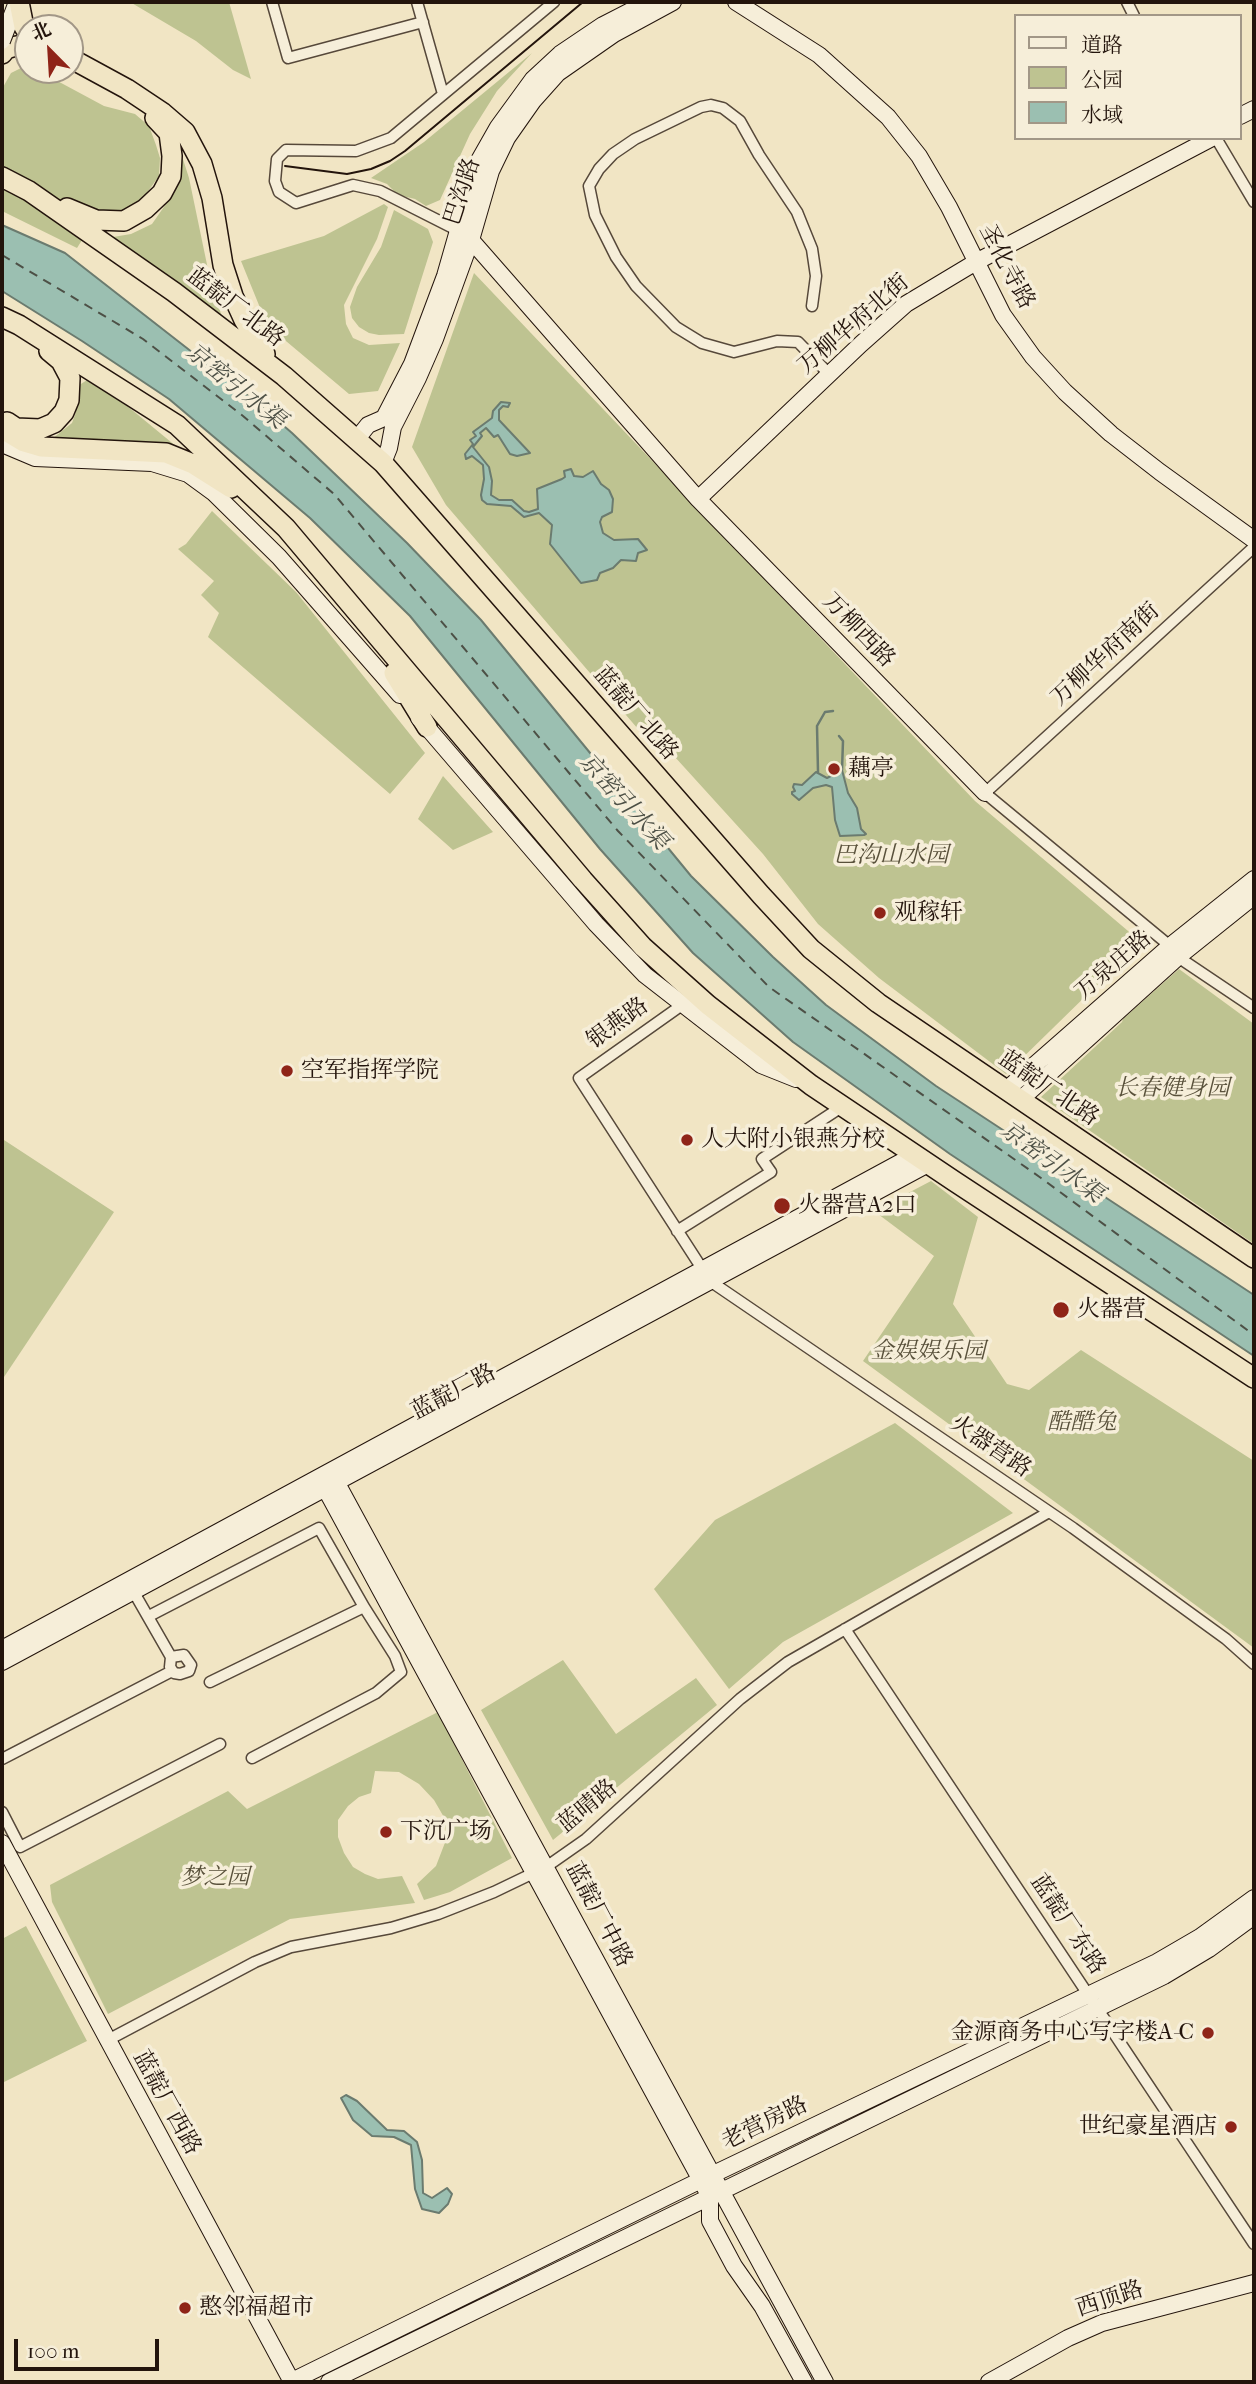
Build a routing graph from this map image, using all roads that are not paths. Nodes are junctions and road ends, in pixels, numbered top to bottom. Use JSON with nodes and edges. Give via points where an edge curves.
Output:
{"nodes":[{"id":1,"x":18,"y":2,"type":"edge"},
{"id":2,"x":285,"y":2,"type":"edge"},
{"id":3,"x":417,"y":2,"type":"edge"},
{"id":4,"x":554,"y":2,"type":"edge"},
{"id":5,"x":648,"y":2,"type":"edge"},
{"id":6,"x":673,"y":2,"type":"edge"},
{"id":7,"x":736,"y":2,"type":"edge"},
{"id":8,"x":272,"y":4,"type":"edge"},
{"id":9,"x":422,"y":22,"type":"junction"},
{"id":10,"x":2,"y":41,"type":"edge"},
{"id":11,"x":84,"y":66,"type":"edge"},
{"id":12,"x":84,"y":76,"type":"edge"},
{"id":13,"x":443,"y":94,"type":"junction"},
{"id":14,"x":1210,"y":140,"type":"edge"},
{"id":15,"x":1215,"y":140,"type":"edge"},
{"id":16,"x":2,"y":177,"type":"edge"},
{"id":17,"x":29,"y":191,"type":"junction"},
{"id":18,"x":1254,"y":202,"type":"edge"},
{"id":19,"x":458,"y":230,"type":"junction"},
{"id":20,"x":471,"y":240,"type":"junction"},
{"id":21,"x":976,"y":262,"type":"junction"},
{"id":22,"x":812,"y":306,"type":"dead end"},
{"id":23,"x":11,"y":321,"type":"edge"},
{"id":24,"x":830,"y":374,"type":"junction"},
{"id":25,"x":284,"y":376,"type":"junction"},
{"id":26,"x":11,"y":429,"type":"edge"},
{"id":27,"x":356,"y":440,"type":"junction"},
{"id":28,"x":2,"y":444,"type":"edge"},
{"id":29,"x":383,"y":463,"type":"junction"},
{"id":30,"x":698,"y":499,"type":"junction"},
{"id":31,"x":286,"y":527,"type":"junction"},
{"id":32,"x":1254,"y":540,"type":"edge"},
{"id":33,"x":1254,"y":547,"type":"edge"},
{"id":34,"x":365,"y":624,"type":"junction"},
{"id":35,"x":427,"y":727,"type":"junction"},
{"id":36,"x":985,"y":793,"type":"junction"},
{"id":37,"x":1254,"y":878,"type":"edge"},
{"id":38,"x":1254,"y":895,"type":"edge"},
{"id":39,"x":1174,"y":952,"type":"junction"},
{"id":40,"x":682,"y":1004,"type":"junction"},
{"id":41,"x":1254,"y":1008,"type":"edge"},
{"id":42,"x":811,"y":1085,"type":"junction"},
{"id":43,"x":1013,"y":1095,"type":"junction"},
{"id":44,"x":842,"y":1106,"type":"junction"},
{"id":45,"x":921,"y":1159,"type":"junction"},
{"id":46,"x":677,"y":1231,"type":"junction"},
{"id":47,"x":1254,"y":1258,"type":"edge"},
{"id":48,"x":706,"y":1275,"type":"junction"},
{"id":49,"x":1254,"y":1378,"type":"edge"},
{"id":50,"x":328,"y":1480,"type":"junction"},
{"id":51,"x":1049,"y":1512,"type":"junction"},
{"id":52,"x":129,"y":1587,"type":"junction"},
{"id":53,"x":364,"y":1606,"type":"junction"},
{"id":54,"x":149,"y":1616,"type":"junction"},
{"id":55,"x":845,"y":1629,"type":"junction"},
{"id":56,"x":418,"y":1645,"type":"junction"},
{"id":57,"x":2,"y":1649,"type":"edge"},
{"id":58,"x":395,"y":1656,"type":"junction"},
{"id":59,"x":171,"y":1657,"type":"junction"},
{"id":60,"x":2,"y":1662,"type":"edge"},
{"id":61,"x":1254,"y":1664,"type":"edge"},
{"id":62,"x":172,"y":1671,"type":"junction"},
{"id":63,"x":210,"y":1682,"type":"dead end"},
{"id":64,"x":220,"y":1744,"type":"dead end"},
{"id":65,"x":252,"y":1758,"type":"dead end"},
{"id":66,"x":2,"y":1759,"type":"edge"},
{"id":67,"x":2,"y":1812,"type":"edge"},
{"id":68,"x":2,"y":1843,"type":"edge"},
{"id":69,"x":541,"y":1870,"type":"junction"},
{"id":70,"x":1254,"y":1898,"type":"edge"},
{"id":71,"x":1254,"y":1916,"type":"edge"},
{"id":72,"x":1092,"y":2001,"type":"junction"},
{"id":73,"x":106,"y":2041,"type":"junction"},
{"id":74,"x":707,"y":2177,"type":"junction"},
{"id":75,"x":716,"y":2194,"type":"junction"},
{"id":76,"x":1254,"y":2244,"type":"edge"},
{"id":77,"x":1254,"y":2283,"type":"edge"},
{"id":78,"x":1254,"y":2292,"type":"edge"},
{"id":79,"x":291,"y":2382,"type":"edge"},
{"id":80,"x":329,"y":2382,"type":"edge"},
{"id":81,"x":804,"y":2382,"type":"edge"},
{"id":82,"x":825,"y":2382,"type":"edge"},
{"id":83,"x":989,"y":2382,"type":"edge"},
{"id":84,"x":1010,"y":2382,"type":"edge"}],
"edges":[{"from":1,"to":10,"type":"street","bridge":true},
{"from":2,"to":8,"type":"street"},
{"from":3,"to":9,"type":"street"},
{"from":4,"to":13,"type":"street"},
{"from":5,"to":19,"type":"street","name":"巴沟路","via":[[587,35],[534,79],[477,164]]},
{"from":6,"to":20,"type":"street","name":"巴沟路","via":[[585,53],[558,73],[533,101],[491,171]]},
{"from":7,"to":21,"type":"street","name":"圣化寺路","via":[[819,55],[888,117],[919,156]]},
{"from":8,"to":9,"type":"street","via":[[288,58]]},
{"from":9,"to":13,"type":"street"},
{"from":11,"to":25,"type":"highway","via":[[127,89],[185,132],[202,164],[212,198],[233,296],[258,345]]},
{"from":12,"to":17,"type":"highway","via":[[149,112],[169,133],[171,176],[162,193],[124,221],[96,220]]},
{"from":13,"to":19,"type":"street","via":[[390,138],[356,151],[286,150],[277,159],[275,180],[279,192],[296,203],[353,185],[380,191]]},
{"from":14,"to":21,"type":"street","name":"万柳华府北街"},
{"from":15,"to":18,"type":"street"},
{"from":16,"to":17,"type":"highway","name":"蓝靛厂北路"},
{"from":17,"to":25,"type":"highway","name":"蓝靛厂北路"},
{"from":19,"to":20,"type":"street"},
{"from":19,"to":27,"type":"street","name":"巴沟路","via":[[411,364],[384,418],[368,425]]},
{"from":20,"to":29,"type":"street","name":"巴沟路","via":[[435,339],[393,426]]},
{"from":20,"to":30,"type":"street","name":"万柳西路"},
{"from":21,"to":24,"type":"street","name":"万柳华府北街","via":[[906,304]]},
{"from":21,"to":32,"type":"street","name":"圣化寺路","via":[[1003,315],[1065,393],[1111,434]]},
{"from":22,"to":24,"type":"street","via":[[816,276],[812,249],[797,212],[740,121],[723,108],[701,107],[664,123],[613,154],[598,169],[589,186],[595,215],[636,286],[676,327],[702,343],[734,352],[777,341],[798,342]]},
{"from":23,"to":26,"type":"highway","via":[[61,361],[71,388],[64,412],[54,423],[40,429]]},
{"from":23,"to":31,"type":"highway","via":[[177,425]]},
{"from":24,"to":30,"type":"street","name":"万柳华府北街"},
{"from":25,"to":27,"type":"highway","name":"蓝靛厂北路"},
{"from":26,"to":31,"type":"highway","via":[[41,447],[166,453],[224,482]]},
{"from":27,"to":29,"type":"highway","name":"蓝靛厂北路"},
{"from":28,"to":35,"type":"street","via":[[35,458],[152,463],[188,474],[279,557]]},
{"from":29,"to":43,"type":"highway","name":"蓝靛厂北路","via":[[811,949],[878,1003]]},
{"from":30,"to":36,"type":"street","name":"万柳西路"},
{"from":31,"to":34,"type":"highway"},
{"from":33,"to":36,"type":"street","name":"万柳华府南街"},
{"from":34,"to":35,"type":"highway"},
{"from":34,"to":42,"type":"highway","via":[[643,947],[708,1005]]},
{"from":35,"to":40,"type":"street","via":[[596,924],[645,975]]},
{"from":36,"to":39,"type":"street","name":"万柳西路"},
{"from":37,"to":39,"type":"street","name":"万泉庄路"},
{"from":38,"to":39,"type":"street","name":"万泉庄路"},
{"from":39,"to":41,"type":"street","name":"万柳西路"},
{"from":39,"to":43,"type":"street","name":"万泉庄路"},
{"from":40,"to":42,"type":"street","via":[[761,1065]]},
{"from":40,"to":46,"type":"street","name":"银燕路","via":[[579,1078]]},
{"from":42,"to":44,"type":"highway"},
{"from":43,"to":47,"type":"highway","name":"蓝靛厂北路"},
{"from":44,"to":45,"type":"highway"},
{"from":44,"to":46,"type":"street","via":[[762,1159],[771,1172]]},
{"from":45,"to":48,"type":"street","name":"蓝靛厂路"},
{"from":45,"to":49,"type":"highway"},
{"from":46,"to":48,"type":"street"},
{"from":48,"to":50,"type":"street","name":"蓝靛厂路"},
{"from":48,"to":51,"type":"street","name":"火器营路"},
{"from":50,"to":52,"type":"street","name":"蓝靛厂路"},
{"from":50,"to":56,"type":"street","name":"蓝靛厂中路"},
{"from":51,"to":55,"type":"street","name":"蓝晴路"},
{"from":51,"to":61,"type":"street","name":"火器营路"},
{"from":52,"to":54,"type":"street"},
{"from":52,"to":57,"type":"street","name":"蓝靛厂路"},
{"from":52,"to":60,"type":"street","name":"蓝靛厂路"},
{"from":53,"to":54,"type":"street","via":[[319,1528]]},
{"from":53,"to":58,"type":"street"},
{"from":53,"to":63,"type":"street"},
{"from":54,"to":59,"type":"street"},
{"from":55,"to":69,"type":"street","name":"蓝晴路","via":[[788,1662],[740,1699],[586,1839]]},
{"from":55,"to":72,"type":"street","name":"蓝靛厂东路"},
{"from":56,"to":58,"type":"street"},
{"from":56,"to":69,"type":"street","name":"蓝靛厂中路"},
{"from":58,"to":65,"type":"street","via":[[401,1672],[376,1693]]},
{"from":59,"to":62,"type":"street"},
{"from":59,"to":62,"type":"street","via":[[184,1655],[191,1665],[180,1674]]},
{"from":62,"to":66,"type":"street"},
{"from":64,"to":67,"type":"street","via":[[20,1847]]},
{"from":68,"to":73,"type":"street","name":"蓝靛厂西路"},
{"from":69,"to":73,"type":"street","name":"蓝晴路","via":[[438,1914],[291,1947]]},
{"from":69,"to":74,"type":"street","name":"蓝靛厂中路"},
{"from":70,"to":72,"type":"street","name":"老营房路"},
{"from":71,"to":72,"type":"street","name":"老营房路","via":[[1164,1976]]},
{"from":72,"to":74,"type":"street","name":"老营房路"},
{"from":72,"to":75,"type":"street","name":"老营房路"},
{"from":72,"to":76,"type":"street","name":"蓝靛厂东路"},
{"from":73,"to":79,"type":"street","name":"蓝靛厂西路"},
{"from":74,"to":75,"type":"street","name":"蓝靛厂中路"},
{"from":74,"to":79,"type":"street","name":"老营房路"},
{"from":75,"to":80,"type":"street","name":"老营房路"},
{"from":75,"to":81,"type":"street","name":"蓝靛厂中路","via":[[710,2221]]},
{"from":75,"to":82,"type":"street","name":"蓝靛厂中路"},
{"from":77,"to":83,"type":"street","name":"西顶路","via":[[1102,2323]]},
{"from":78,"to":84,"type":"street","name":"西顶路","via":[[1122,2327]]}]}
